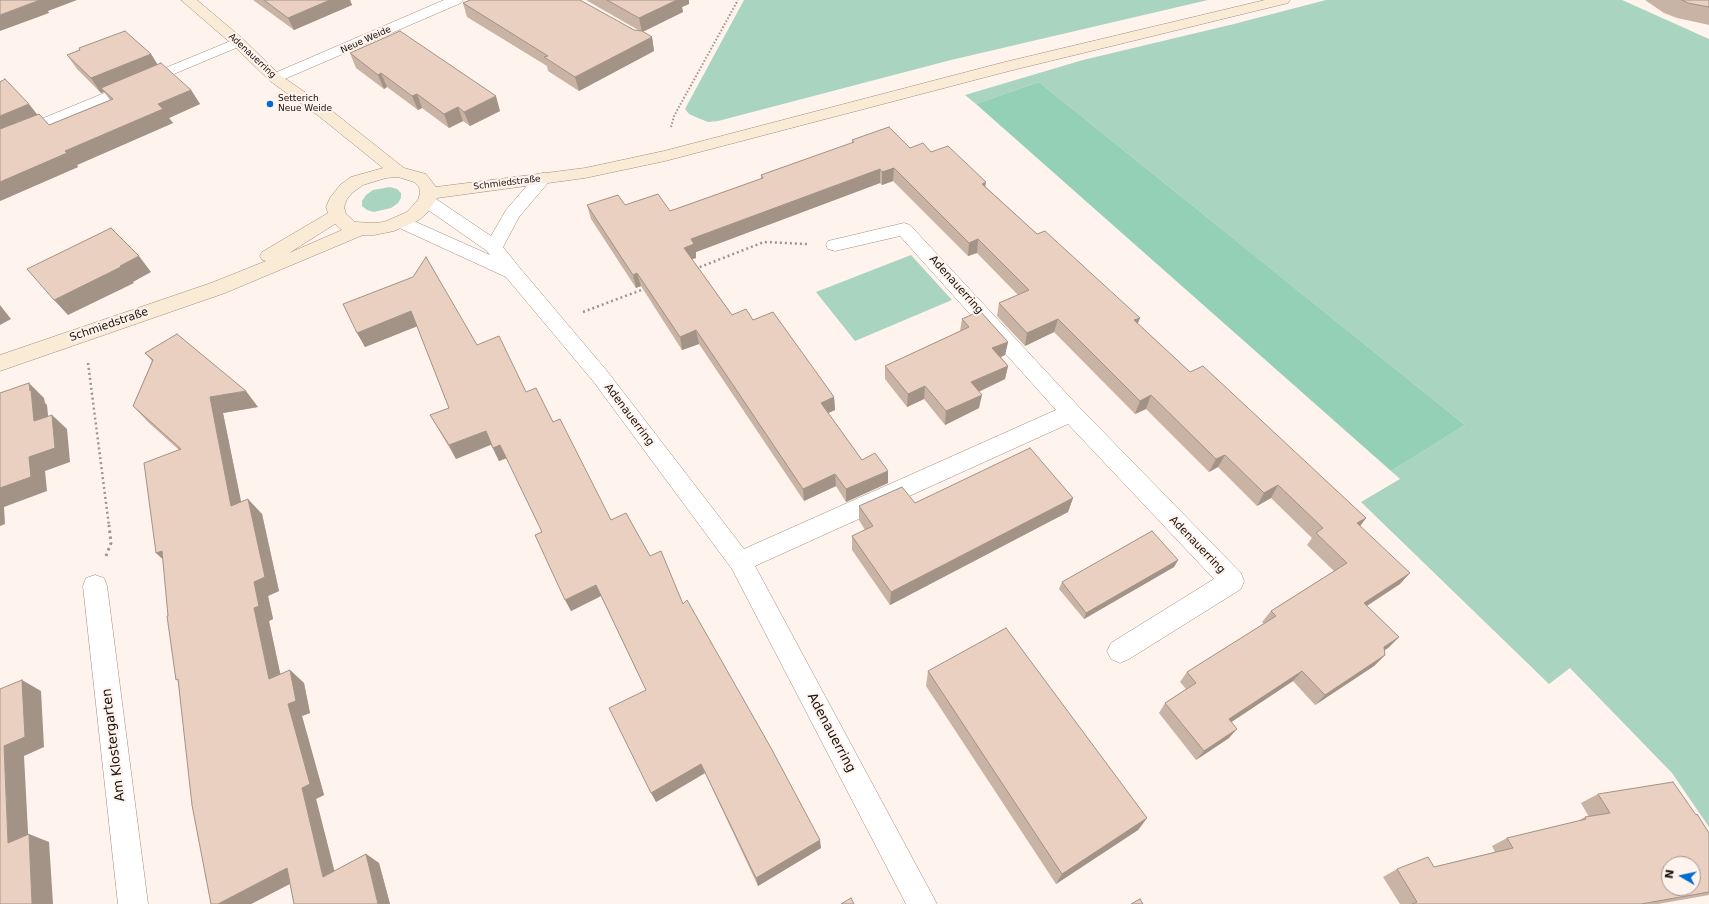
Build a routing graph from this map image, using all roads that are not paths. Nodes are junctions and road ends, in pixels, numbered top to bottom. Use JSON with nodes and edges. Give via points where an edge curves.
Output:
{"nodes":[{"id":1,"x":188,"y":0,"type":"edge"},
{"id":2,"x":456,"y":0,"type":"edge"},
{"id":3,"x":1283,"y":0,"type":"edge"},
{"id":4,"x":238,"y":42,"type":"junction"},
{"id":5,"x":275,"y":78,"type":"junction"},
{"id":6,"x":337,"y":122,"type":"junction"},
{"id":7,"x":0,"y":142,"type":"edge"},
{"id":8,"x":398,"y":172,"type":"junction"},
{"id":9,"x":371,"y":176,"type":"junction"},
{"id":10,"x":543,"y":178,"type":"junction"},
{"id":11,"x":428,"y":197,"type":"junction"},
{"id":12,"x":337,"y":215,"type":"junction"},
{"id":13,"x":401,"y":222,"type":"junction"},
{"id":14,"x":360,"y":229,"type":"junction"},
{"id":15,"x":835,"y":245,"type":"road end"},
{"id":16,"x":494,"y":247,"type":"junction"},
{"id":17,"x":512,"y":272,"type":"junction"},
{"id":18,"x":218,"y":288,"type":"junction"},
{"id":19,"x":0,"y":363,"type":"edge"},
{"id":20,"x":1071,"y":413,"type":"junction"},
{"id":21,"x":740,"y":562,"type":"junction"},
{"id":22,"x":95,"y":586,"type":"road end"},
{"id":23,"x":1120,"y":651,"type":"dead end"},
{"id":24,"x":134,"y":904,"type":"edge"},
{"id":25,"x":922,"y":904,"type":"edge"}],
"edges":[{"from":1,"to":4,"type":"street","name":"Adenauerring"},
{"from":2,"to":5,"type":"street","name":"Neue Weide"},
{"from":3,"to":10,"type":"street","name":"Schmiedstraße","via":[[997,69],[665,156],[585,173]]},
{"from":4,"to":5,"type":"street","name":"Adenauerring"},
{"from":4,"to":7,"type":"street"},
{"from":5,"to":6,"type":"street","name":"Adenauerring"},
{"from":6,"to":8,"type":"street","name":"Adenauerring"},
{"from":6,"to":9,"type":"street","name":"Adenauerring"},
{"from":8,"to":9,"type":"street"},
{"from":8,"to":11,"type":"street","via":[[420,178],[427,185]]},
{"from":9,"to":12,"type":"street","via":[[357,182],[343,193],[335,206]]},
{"from":10,"to":11,"type":"street","name":"Schmiedstraße"},
{"from":10,"to":16,"type":"street","via":[[512,214]]},
{"from":11,"to":13,"type":"street","via":[[421,209]]},
{"from":11,"to":16,"type":"street","name":"Adenauerring"},
{"from":12,"to":14,"type":"street","via":[[349,226]]},
{"from":12,"to":18,"type":"street","name":"Schmiedstraße"},
{"from":13,"to":14,"type":"street","via":[[381,228]]},
{"from":13,"to":17,"type":"street","name":"Adenauerring"},
{"from":14,"to":18,"type":"street","name":"Schmiedstraße"},
{"from":15,"to":20,"type":"street","name":"Adenauerring","via":[[904,228]]},
{"from":16,"to":17,"type":"street","name":"Adenauerring"},
{"from":17,"to":21,"type":"street","name":"Adenauerring","via":[[600,376]]},
{"from":18,"to":19,"type":"street","name":"Schmiedstraße"},
{"from":20,"to":21,"type":"street"},
{"from":20,"to":23,"type":"street","name":"Adenauerring","via":[[1232,582]]},
{"from":21,"to":25,"type":"street","name":"Adenauerring"},
{"from":22,"to":24,"type":"street","name":"Am Klostergarten"}]}
